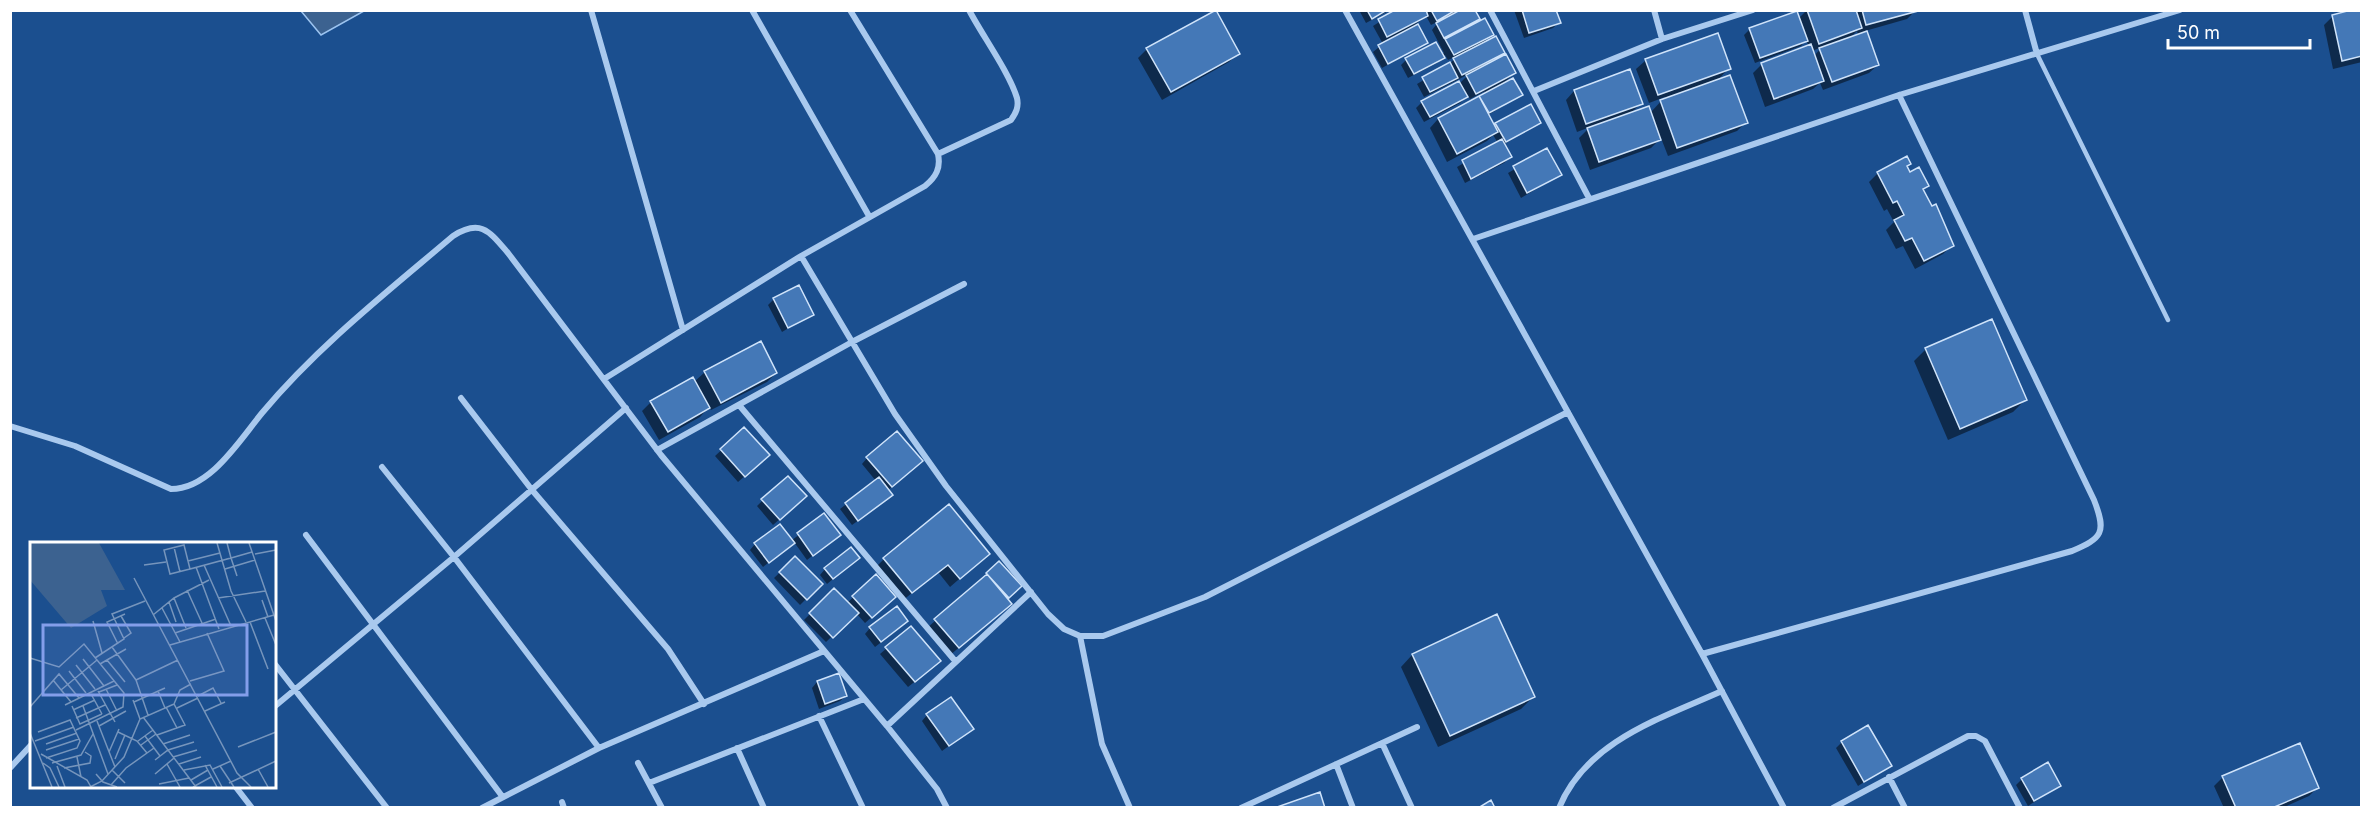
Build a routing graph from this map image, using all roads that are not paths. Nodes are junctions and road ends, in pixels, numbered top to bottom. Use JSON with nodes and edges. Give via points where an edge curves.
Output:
{"nodes":[{"id":1,"x":591,"y":10,"type":"edge"},
{"id":2,"x":752,"y":10,"type":"edge"},
{"id":3,"x":850,"y":10,"type":"edge"},
{"id":4,"x":969,"y":10,"type":"edge"},
{"id":5,"x":1346,"y":10,"type":"edge"},
{"id":6,"x":1490,"y":10,"type":"edge"},
{"id":7,"x":1654,"y":10,"type":"edge"},
{"id":8,"x":1752,"y":10,"type":"edge"},
{"id":9,"x":2025,"y":10,"type":"edge"},
{"id":10,"x":2180,"y":10,"type":"edge"},
{"id":11,"x":1662,"y":39,"type":"junction"},
{"id":12,"x":2037,"y":54,"type":"junction"},
{"id":13,"x":1534,"y":91,"type":"junction"},
{"id":14,"x":1899,"y":95,"type":"junction"},
{"id":15,"x":938,"y":154,"type":"junction"},
{"id":16,"x":1589,"y":198,"type":"junction"},
{"id":17,"x":869,"y":216,"type":"junction"},
{"id":18,"x":1473,"y":238,"type":"junction"},
{"id":19,"x":801,"y":256,"type":"junction"},
{"id":20,"x":964,"y":284,"type":"dead end"},
{"id":21,"x":2168,"y":320,"type":"dead end"},
{"id":22,"x":683,"y":330,"type":"junction"},
{"id":23,"x":852,"y":342,"type":"junction"},
{"id":24,"x":604,"y":379,"type":"junction"},
{"id":25,"x":461,"y":398,"type":"dead end"},
{"id":26,"x":739,"y":405,"type":"junction"},
{"id":27,"x":626,"y":408,"type":"junction"},
{"id":28,"x":1568,"y":411,"type":"junction"},
{"id":29,"x":10,"y":426,"type":"edge"},
{"id":30,"x":657,"y":450,"type":"junction"},
{"id":31,"x":382,"y":467,"type":"dead end"},
{"id":32,"x":532,"y":490,"type":"junction"},
{"id":33,"x":306,"y":535,"type":"dead end"},
{"id":34,"x":454,"y":557,"type":"junction"},
{"id":35,"x":1031,"y":592,"type":"junction"},
{"id":36,"x":374,"y":623,"type":"junction"},
{"id":37,"x":1080,"y":636,"type":"junction"},
{"id":38,"x":824,"y":651,"type":"junction"},
{"id":39,"x":1702,"y":654,"type":"junction"},
{"id":40,"x":956,"y":662,"type":"junction"},
{"id":41,"x":276,"y":665,"type":"edge"},
{"id":42,"x":296,"y":689,"type":"junction"},
{"id":43,"x":1722,"y":691,"type":"junction"},
{"id":44,"x":864,"y":699,"type":"junction"},
{"id":45,"x":704,"y":704,"type":"junction"},
{"id":46,"x":276,"y":705,"type":"edge"},
{"id":47,"x":819,"y":716,"type":"junction"},
{"id":48,"x":887,"y":726,"type":"junction"},
{"id":49,"x":1417,"y":727,"type":"dead end"},
{"id":50,"x":1382,"y":743,"type":"junction"},
{"id":51,"x":30,"y":746,"type":"edge"},
{"id":52,"x":599,"y":748,"type":"junction"},
{"id":53,"x":737,"y":748,"type":"junction"},
{"id":54,"x":638,"y":763,"type":"dead end"},
{"id":55,"x":1336,"y":764,"type":"junction"},
{"id":56,"x":10,"y":768,"type":"edge"},
{"id":57,"x":1889,"y":777,"type":"junction"},
{"id":58,"x":649,"y":783,"type":"junction"},
{"id":59,"x":237,"y":788,"type":"edge"},
{"id":60,"x":502,"y":796,"type":"junction"},
{"id":61,"x":252,"y":807,"type":"edge"},
{"id":62,"x":387,"y":807,"type":"edge"},
{"id":63,"x":482,"y":807,"type":"edge"},
{"id":64,"x":662,"y":807,"type":"edge"},
{"id":65,"x":764,"y":807,"type":"edge"},
{"id":66,"x":863,"y":807,"type":"edge"},
{"id":67,"x":947,"y":807,"type":"edge"},
{"id":68,"x":1130,"y":807,"type":"edge"},
{"id":69,"x":1242,"y":807,"type":"edge"},
{"id":70,"x":1353,"y":807,"type":"edge"},
{"id":71,"x":1412,"y":807,"type":"edge"},
{"id":72,"x":1558,"y":807,"type":"edge"},
{"id":73,"x":1784,"y":807,"type":"edge"},
{"id":74,"x":1833,"y":807,"type":"edge"},
{"id":75,"x":1905,"y":807,"type":"edge"},
{"id":76,"x":2020,"y":807,"type":"edge"}],
"edges":[{"from":1,"to":22,"type":"street"},
{"from":2,"to":17,"type":"street"},
{"from":3,"to":15,"type":"street"},
{"from":4,"to":15,"type":"street","via":[[1011,86],[1017,110],[1011,120]]},
{"from":5,"to":18,"type":"street"},
{"from":6,"to":13,"type":"street"},
{"from":7,"to":11,"type":"street"},
{"from":8,"to":11,"type":"street"},
{"from":9,"to":12,"type":"street"},
{"from":10,"to":12,"type":"street"},
{"from":11,"to":13,"type":"street"},
{"from":12,"to":14,"type":"street"},
{"from":12,"to":21,"type":"lane"},
{"from":13,"to":16,"type":"street"},
{"from":14,"to":16,"type":"street"},
{"from":14,"to":39,"type":"street","via":[[2094,500],[2101,518],[2100,531],[2095,541],[2072,551]]},
{"from":15,"to":17,"type":"street","via":[[940,164],[934,178]]},
{"from":16,"to":18,"type":"street"},
{"from":17,"to":19,"type":"street"},
{"from":18,"to":28,"type":"street"},
{"from":19,"to":22,"type":"street"},
{"from":19,"to":23,"type":"street"},
{"from":20,"to":23,"type":"street"},
{"from":22,"to":24,"type":"street"},
{"from":23,"to":26,"type":"street"},
{"from":23,"to":35,"type":"street","via":[[946,486]]},
{"from":24,"to":27,"type":"street"},
{"from":24,"to":29,"type":"street","via":[[491,234],[480,227],[467,227],[325,345],[204,480],[185,489],[171,489],[75,446]]},
{"from":25,"to":32,"type":"street"},
{"from":26,"to":30,"type":"street"},
{"from":26,"to":40,"type":"street"},
{"from":27,"to":30,"type":"street"},
{"from":27,"to":32,"type":"street"},
{"from":28,"to":37,"type":"street","via":[[1205,597],[1103,636]]},
{"from":28,"to":39,"type":"street"},
{"from":30,"to":38,"type":"street"},
{"from":31,"to":34,"type":"street"},
{"from":32,"to":34,"type":"street"},
{"from":32,"to":45,"type":"street","via":[[668,649]]},
{"from":33,"to":36,"type":"street"},
{"from":34,"to":36,"type":"street"},
{"from":34,"to":52,"type":"street"},
{"from":35,"to":37,"type":"street","via":[[1064,629]]},
{"from":35,"to":40,"type":"street"},
{"from":36,"to":42,"type":"street"},
{"from":36,"to":60,"type":"street"},
{"from":37,"to":68,"type":"street","via":[[1102,744]]},
{"from":38,"to":44,"type":"street"},
{"from":38,"to":45,"type":"street"},
{"from":39,"to":43,"type":"street"},
{"from":40,"to":48,"type":"street"},
{"from":41,"to":42,"type":"street"},
{"from":42,"to":46,"type":"street"},
{"from":42,"to":62,"type":"street"},
{"from":43,"to":72,"type":"street","via":[[1617,739],[1596,756]]},
{"from":43,"to":73,"type":"street"},
{"from":44,"to":47,"type":"street"},
{"from":44,"to":48,"type":"street"},
{"from":45,"to":52,"type":"street"},
{"from":47,"to":53,"type":"street"},
{"from":47,"to":66,"type":"street"},
{"from":48,"to":67,"type":"street","via":[[938,789]]},
{"from":49,"to":50,"type":"street"},
{"from":50,"to":55,"type":"street"},
{"from":50,"to":71,"type":"street"},
{"from":51,"to":56,"type":"street"},
{"from":52,"to":60,"type":"street"},
{"from":53,"to":58,"type":"street"},
{"from":53,"to":65,"type":"street"},
{"from":54,"to":58,"type":"street"},
{"from":55,"to":69,"type":"street"},
{"from":55,"to":70,"type":"street"},
{"from":57,"to":74,"type":"street"},
{"from":57,"to":75,"type":"street"},
{"from":57,"to":76,"type":"street","via":[[1957,740],[1976,736],[1985,741],[1996,757]]},
{"from":58,"to":64,"type":"street"},
{"from":59,"to":61,"type":"street"},
{"from":60,"to":63,"type":"street"}]}
